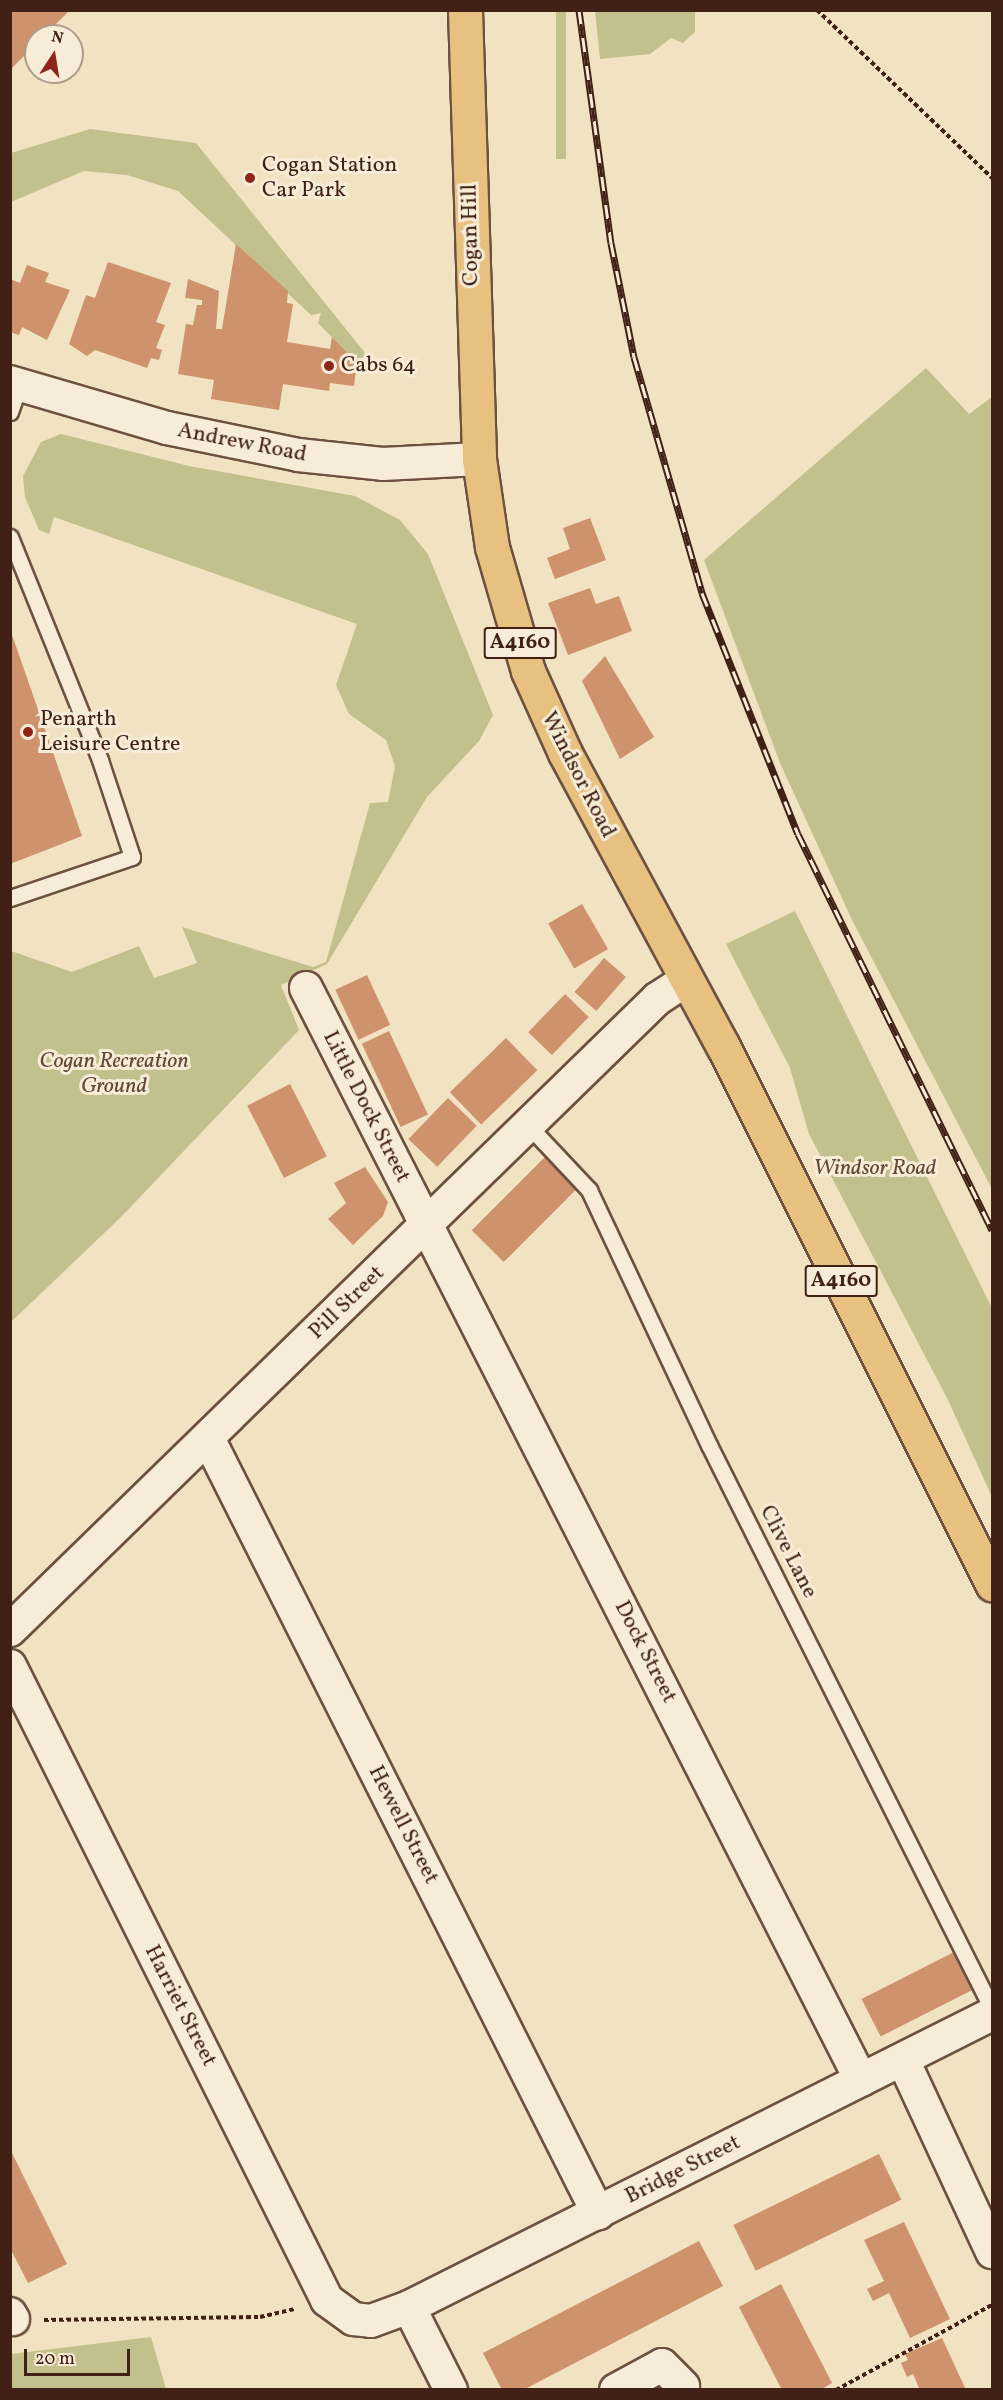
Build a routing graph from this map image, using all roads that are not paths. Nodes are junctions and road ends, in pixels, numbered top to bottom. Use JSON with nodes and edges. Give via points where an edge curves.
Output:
{"nodes":[{"id":1,"x":465,"y":10,"type":"edge"},
{"id":2,"x":13,"y":393,"type":"edge"},
{"id":3,"x":479,"y":459,"type":"junction"},
{"id":4,"x":10,"y":537,"type":"edge"},
{"id":5,"x":10,"y":898,"type":"edge"},
{"id":6,"x":686,"y":980,"type":"junction"},
{"id":7,"x":306,"y":988,"type":"dead end"},
{"id":8,"x":529,"y":1126,"type":"junction"},
{"id":9,"x":429,"y":1224,"type":"junction"},
{"id":10,"x":208,"y":1438,"type":"junction"},
{"id":11,"x":993,"y":1584,"type":"edge"},
{"id":12,"x":10,"y":1630,"type":"edge"},
{"id":13,"x":10,"y":1666,"type":"edge"},
{"id":14,"x":993,"y":2009,"type":"edge"},
{"id":15,"x":993,"y":2014,"type":"edge"},
{"id":16,"x":903,"y":2060,"type":"junction"},
{"id":17,"x":861,"y":2080,"type":"junction"},
{"id":18,"x":598,"y":2213,"type":"junction"},
{"id":19,"x":993,"y":2252,"type":"edge"},
{"id":20,"x":409,"y":2307,"type":"junction"},
{"id":21,"x":371,"y":2321,"type":"joint"},
{"id":22,"x":683,"y":2386,"type":"dead end"},
{"id":23,"x":451,"y":2390,"type":"edge"},
{"id":24,"x":616,"y":2390,"type":"edge"}],
"edges":[{"from":1,"to":3,"type":"main road","name":"Cogan Hill","number":"A4160"},
{"from":2,"to":3,"type":"street","name":"Andrew Road","via":[[298,454],[383,464]]},
{"from":3,"to":6,"type":"main road","name":"Windsor Road","number":"A4160","via":[[492,547],[528,671]]},
{"from":4,"to":5,"type":"lane","via":[[100,760],[132,857]]},
{"from":6,"to":8,"type":"street","name":"Pill Street","via":[[657,999]]},
{"from":6,"to":11,"type":"main road","name":"Windsor Road","number":"A4160"},
{"from":7,"to":9,"type":"street","name":"Little Dock Street"},
{"from":8,"to":9,"type":"street","name":"Pill Street"},
{"from":8,"to":14,"type":"lane","name":"Clive Lane","via":[[590,1190],[694,1415]]},
{"from":9,"to":10,"type":"street","name":"Pill Street"},
{"from":9,"to":17,"type":"street","name":"Dock Street"},
{"from":10,"to":12,"type":"street","name":"Pill Street"},
{"from":10,"to":18,"type":"street","name":"Hewell Street"},
{"from":13,"to":21,"type":"street","name":"Harriet Street","via":[[327,2300],[353,2319]]},
{"from":15,"to":16,"type":"street","name":"Bridge Street"},
{"from":16,"to":17,"type":"street","name":"Bridge Street"},
{"from":16,"to":19,"type":"street"},
{"from":17,"to":18,"type":"street","name":"Bridge Street"},
{"from":18,"to":20,"type":"street","name":"Bridge Street"},
{"from":20,"to":21,"type":"street","name":"Bridge Street"},
{"from":20,"to":23,"type":"street"},
{"from":22,"to":24,"type":"street","via":[[662,2365]]}]}
